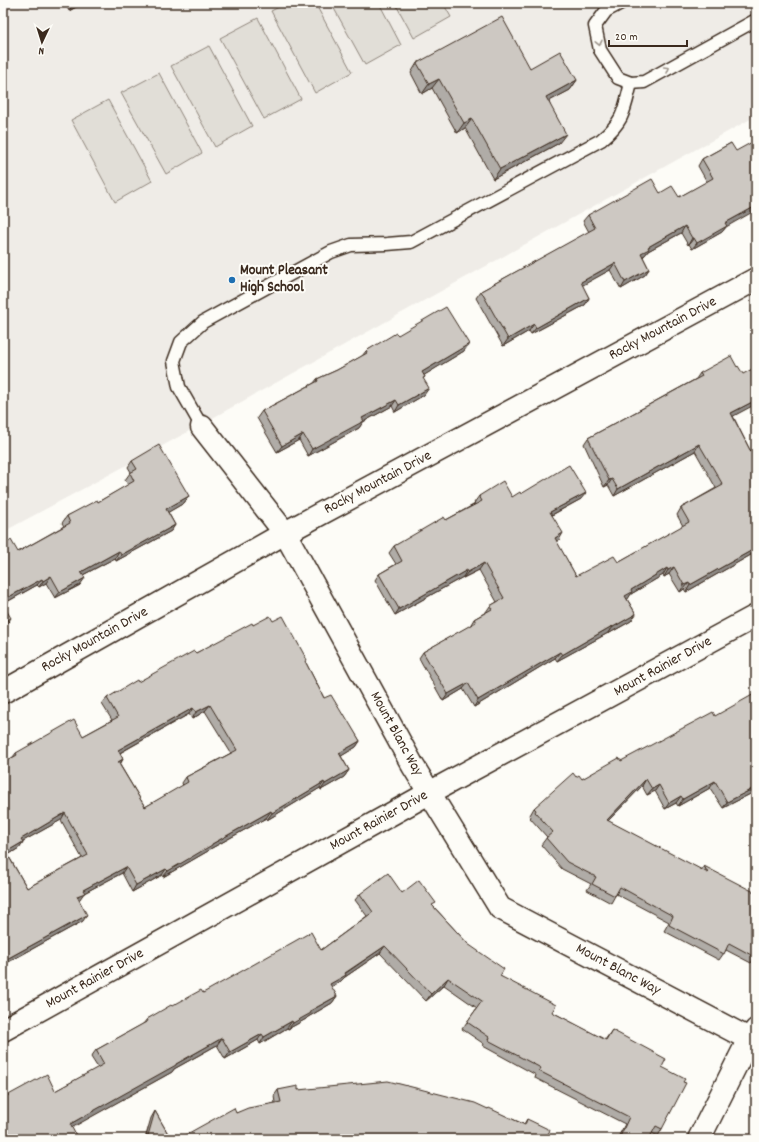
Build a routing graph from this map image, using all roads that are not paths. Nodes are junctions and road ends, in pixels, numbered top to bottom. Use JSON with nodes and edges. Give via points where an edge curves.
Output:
{"nodes":[{"id":1,"x":621,"y":3,"type":"edge"},
{"id":2,"x":756,"y":20,"type":"edge"},
{"id":3,"x":631,"y":83,"type":"junction"},
{"id":4,"x":756,"y":279,"type":"edge"},
{"id":5,"x":202,"y":427,"type":"joint"},
{"id":6,"x":285,"y":533,"type":"junction"},
{"id":7,"x":756,"y":616,"type":"edge"},
{"id":8,"x":3,"y":692,"type":"edge"},
{"id":9,"x":429,"y":793,"type":"junction"},
{"id":10,"x":3,"y":1030,"type":"edge"},
{"id":11,"x":753,"y":1034,"type":"edge"},
{"id":12,"x":699,"y":1139,"type":"edge"}],
"edges":[{"from":1,"to":3,"type":"lane","one_way":true,"via":[[606,11],[595,26],[600,50],[618,78]]},
{"from":3,"to":2,"type":"lane","one_way":true,"via":[[644,82]]},
{"from":3,"to":5,"type":"lane","via":[[623,115],[614,129],[601,140],[411,242],[351,245],[331,252],[203,322],[181,342],[174,361],[179,387]]},
{"from":4,"to":6,"type":"street","name":"Rocky Mountain Drive"},
{"from":5,"to":6,"type":"street","name":"Mount Blanc Way"},
{"from":6,"to":8,"type":"street","name":"Rocky Mountain Drive"},
{"from":6,"to":9,"type":"street","name":"Mount Blanc Way"},
{"from":7,"to":9,"type":"street","name":"Mount Rainier Drive"},
{"from":9,"to":10,"type":"street","name":"Mount Rainier Drive"},
{"from":9,"to":11,"type":"street","name":"Mount Blanc Way","via":[[500,908]]},
{"from":11,"to":12,"type":"street"}]}
